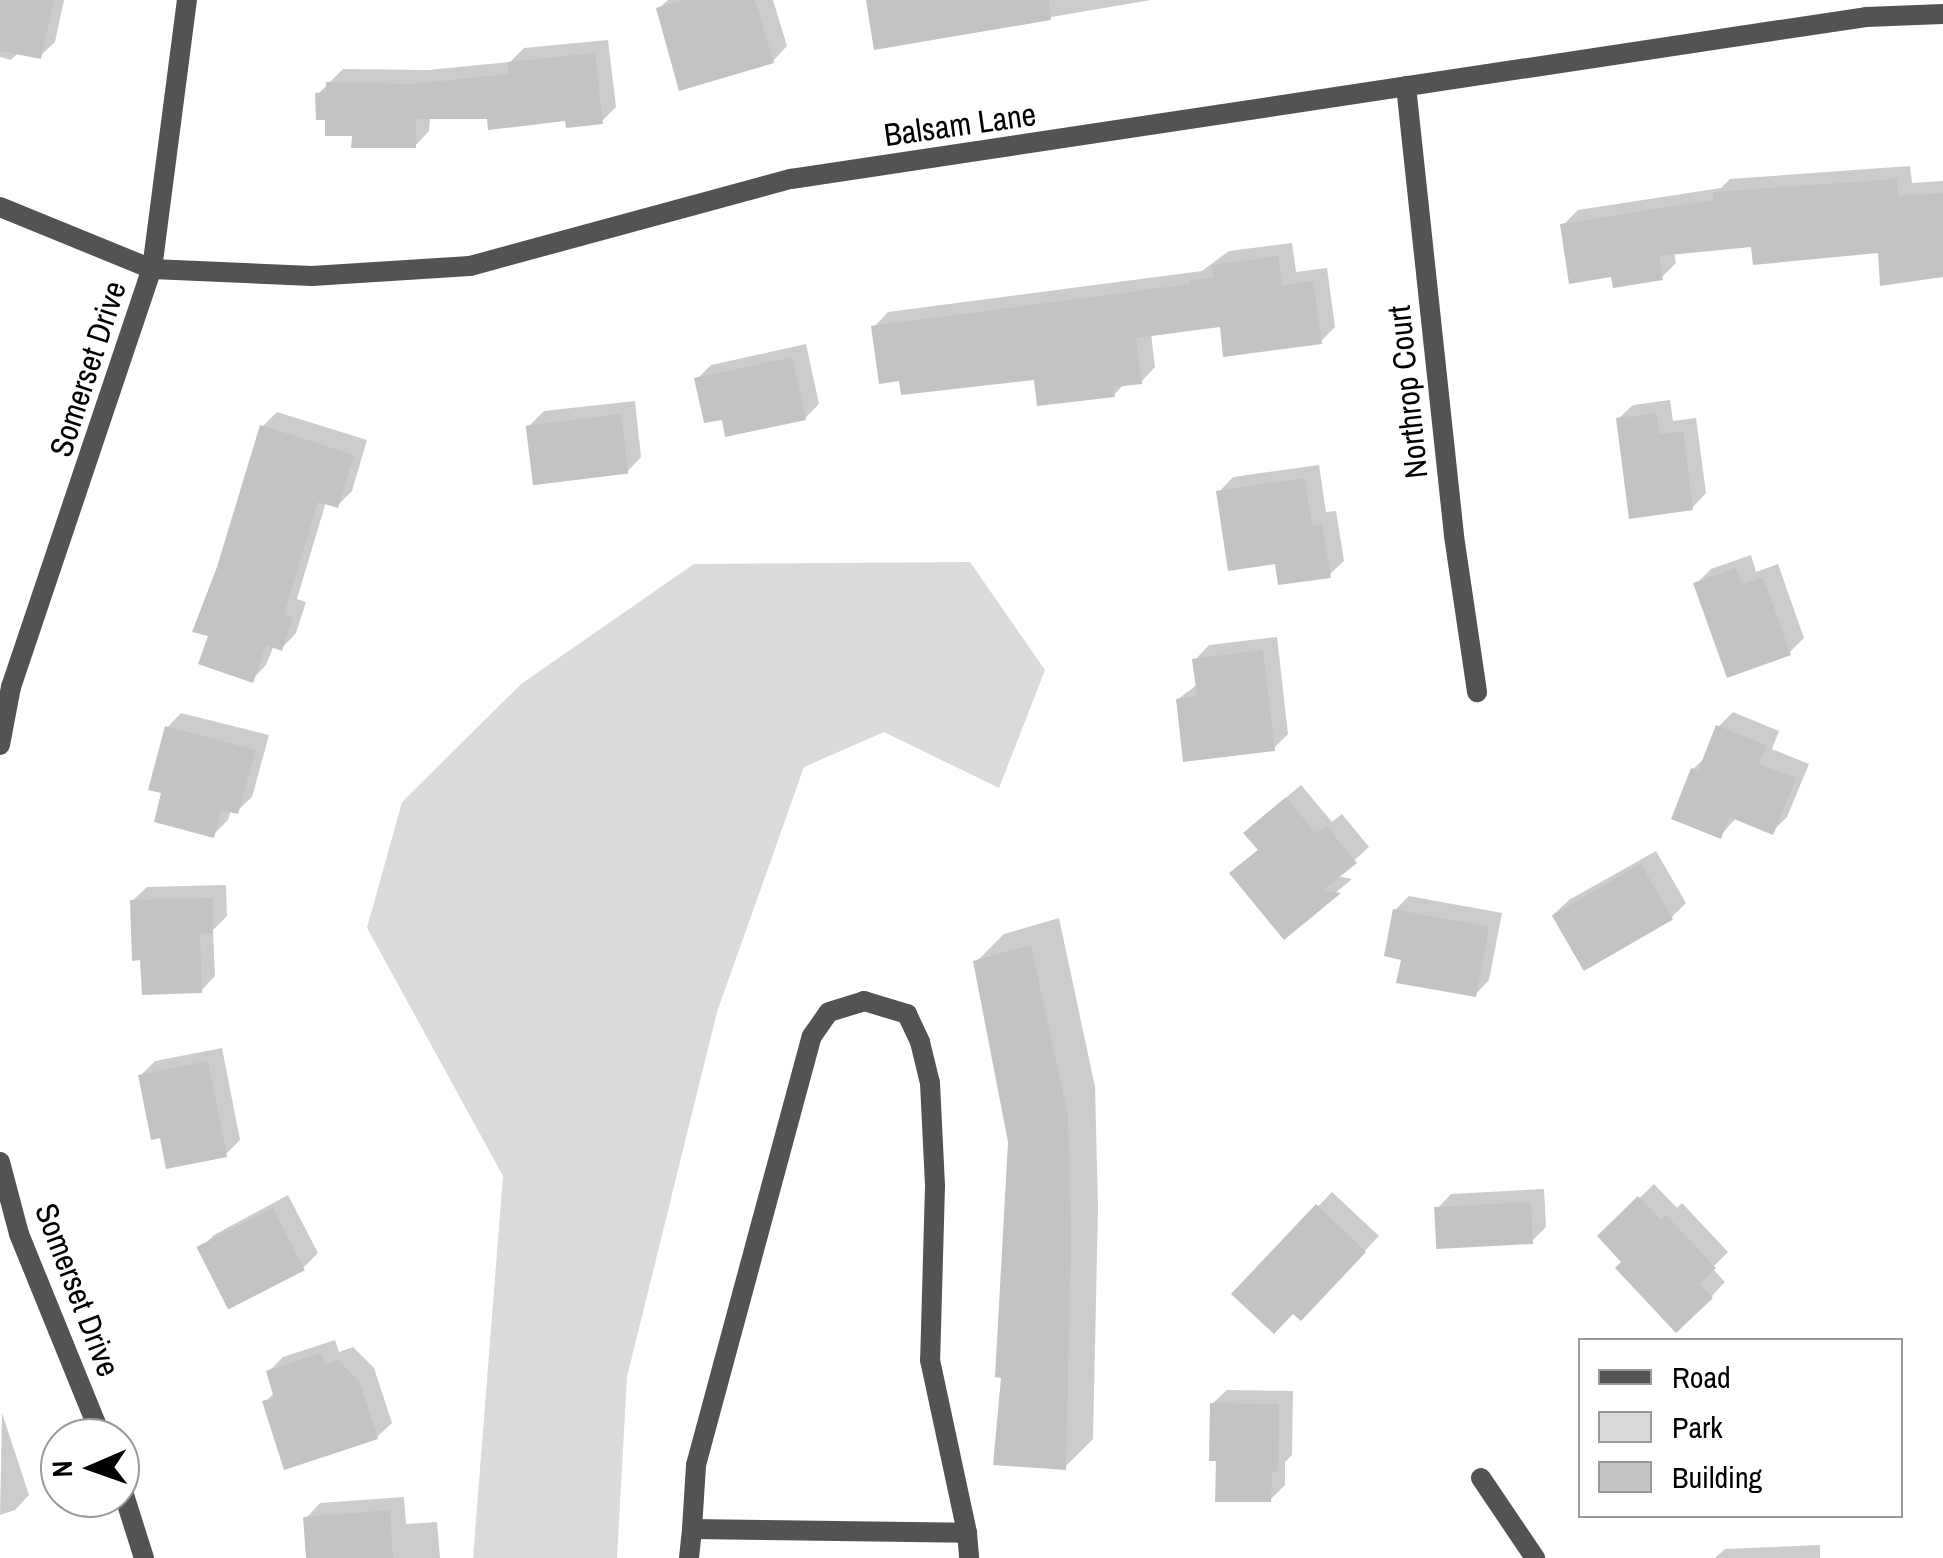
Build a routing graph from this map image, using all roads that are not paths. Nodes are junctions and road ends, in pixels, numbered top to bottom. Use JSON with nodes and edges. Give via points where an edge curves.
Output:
{"nodes":[{"id":1,"x":187,"y":0,"type":"edge"},
{"id":2,"x":1943,"y":14,"type":"edge"},
{"id":3,"x":1406,"y":86,"type":"junction"},
{"id":4,"x":0,"y":207,"type":"edge"},
{"id":5,"x":152,"y":268,"type":"junction"},
{"id":6,"x":1477,"y":692,"type":"dead end"},
{"id":7,"x":0,"y":745,"type":"edge"},
{"id":8,"x":0,"y":1162,"type":"edge"},
{"id":9,"x":9,"y":1237,"type":"edge"},
{"id":10,"x":93,"y":1418,"type":"edge"},
{"id":11,"x":1481,"y":1478,"type":"dead end"},
{"id":12,"x":131,"y":1518,"type":"edge"},
{"id":13,"x":692,"y":1528,"type":"junction"},
{"id":14,"x":967,"y":1533,"type":"junction"},
{"id":15,"x":144,"y":1558,"type":"edge"},
{"id":16,"x":690,"y":1558,"type":"edge"},
{"id":17,"x":969,"y":1558,"type":"edge"},
{"id":18,"x":1535,"y":1558,"type":"edge"}],
"edges":[{"from":1,"to":5,"type":"street","name":"Somerset Drive"},
{"from":2,"to":3,"type":"street","name":"Balsam Lane","via":[[1866,17]]},
{"from":3,"to":5,"type":"street","name":"Balsam Lane","via":[[791,180],[470,266],[312,276]]},
{"from":3,"to":6,"type":"street","name":"Northrop Court"},
{"from":4,"to":5,"type":"street","name":"Balsam Lane"},
{"from":5,"to":7,"type":"street","name":"Somerset Drive","via":[[11,687]]},
{"from":8,"to":9,"type":"street","name":"Somerset Drive"},
{"from":9,"to":10,"type":"street","name":"Somerset Drive"},
{"from":11,"to":18,"type":"street"},
{"from":12,"to":15,"type":"street"},
{"from":13,"to":14,"type":"street"},
{"from":13,"to":14,"type":"street","via":[[696,1465],[812,1036],[829,1012],[864,1001],[907,1014],[930,1083],[930,1360]]},
{"from":13,"to":16,"type":"street"},
{"from":14,"to":17,"type":"street"}]}
